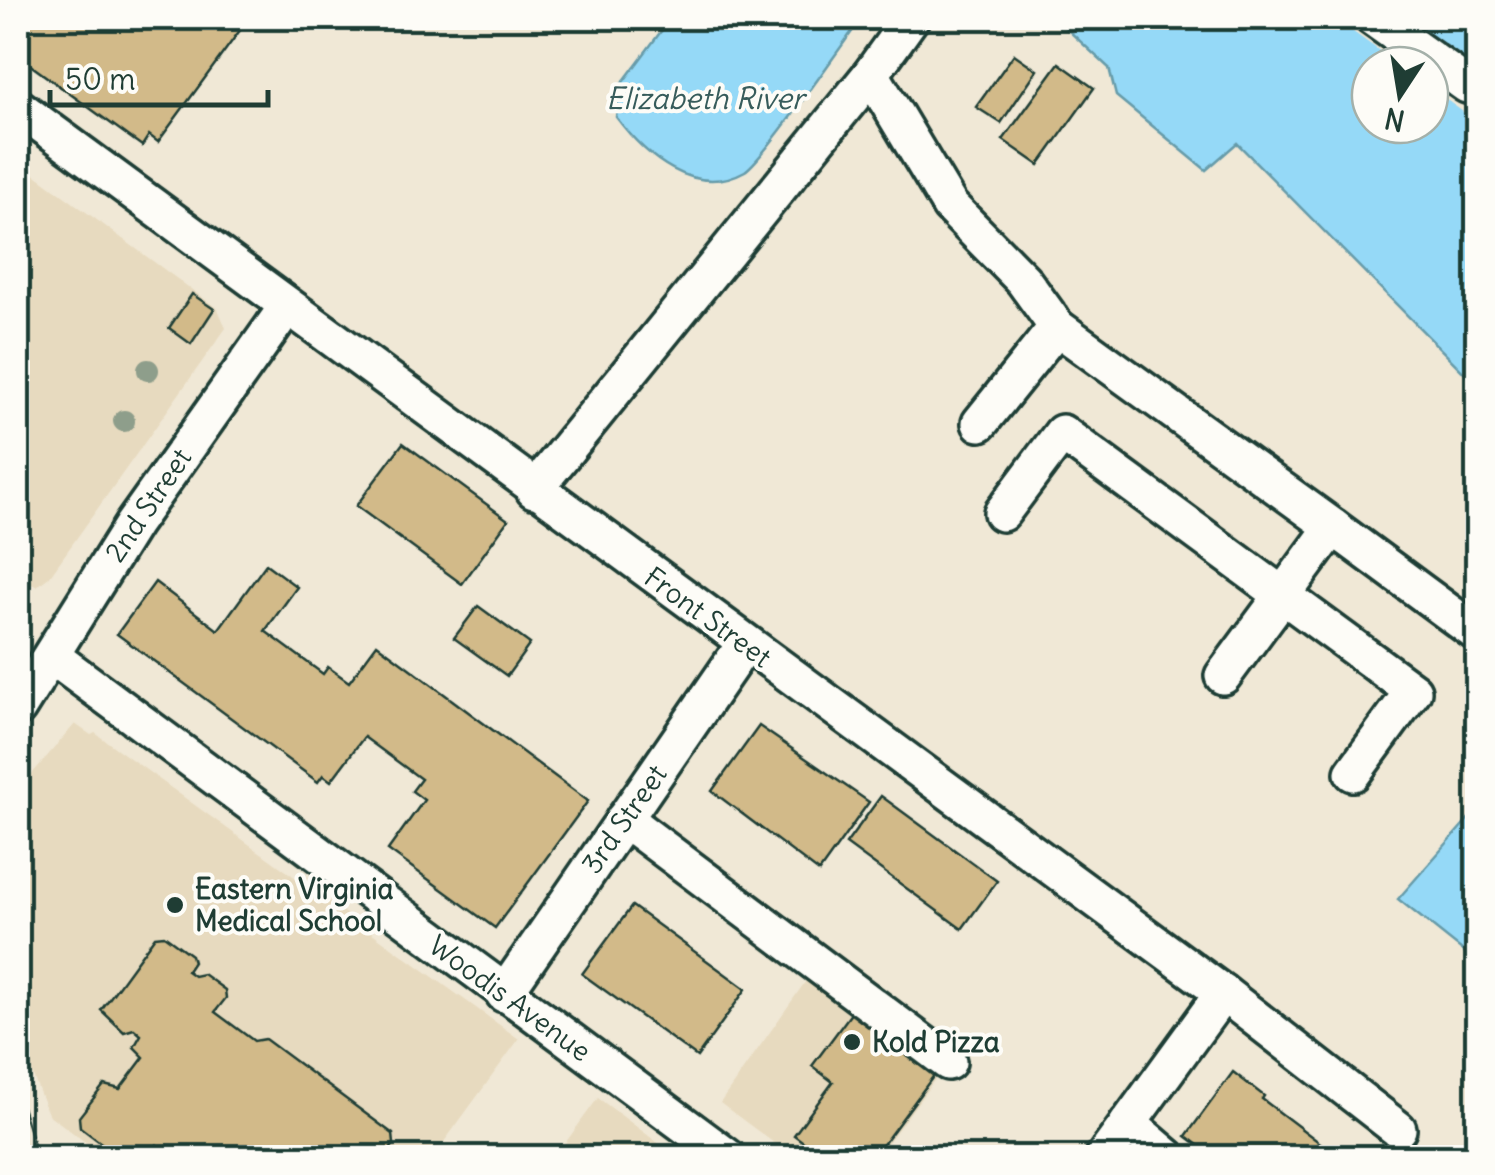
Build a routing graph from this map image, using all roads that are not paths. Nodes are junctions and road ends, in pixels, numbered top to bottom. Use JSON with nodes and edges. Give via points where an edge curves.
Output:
{"nodes":[{"id":1,"x":911,"y":18,"type":"edge"},
{"id":2,"x":1373,"y":18,"type":"edge"},
{"id":3,"x":871,"y":74,"type":"junction"},
{"id":4,"x":1466,"y":85,"type":"dead end"},
{"id":5,"x":18,"y":107,"type":"edge"},
{"id":6,"x":286,"y":308,"type":"junction"},
{"id":7,"x":1057,"y":327,"type":"junction"},
{"id":8,"x":980,"y":424,"type":"dead end"},
{"id":9,"x":534,"y":490,"type":"junction"},
{"id":10,"x":1002,"y":512,"type":"dead end"},
{"id":11,"x":1333,"y":527,"type":"junction"},
{"id":12,"x":1282,"y":595,"type":"junction"},
{"id":13,"x":1478,"y":634,"type":"edge"},
{"id":14,"x":745,"y":644,"type":"junction"},
{"id":15,"x":53,"y":657,"type":"junction"},
{"id":16,"x":1223,"y":676,"type":"dead end"},
{"id":17,"x":18,"y":708,"type":"edge"},
{"id":18,"x":1353,"y":773,"type":"dead end"},
{"id":19,"x":624,"y":819,"type":"junction"},
{"id":20,"x":1223,"y":993,"type":"junction"},
{"id":21,"x":504,"y":994,"type":"junction"},
{"id":22,"x":948,"y":1062,"type":"dead end"},
{"id":23,"x":1128,"y":1123,"type":"junction"},
{"id":24,"x":1398,"y":1129,"type":"dead end"},
{"id":25,"x":729,"y":1158,"type":"edge"},
{"id":26,"x":1103,"y":1158,"type":"edge"},
{"id":27,"x":1168,"y":1158,"type":"edge"}],
"edges":[{"from":1,"to":3,"type":"street"},
{"from":2,"to":4,"type":"street"},
{"from":3,"to":7,"type":"street","via":[[950,206]]},
{"from":3,"to":9,"type":"street"},
{"from":5,"to":6,"type":"street","name":"Front Street"},
{"from":6,"to":9,"type":"street","name":"Front Street"},
{"from":6,"to":15,"type":"street","name":"2nd Street","via":[[133,524]]},
{"from":7,"to":8,"type":"street"},
{"from":7,"to":11,"type":"street"},
{"from":9,"to":14,"type":"street","name":"Front Street"},
{"from":10,"to":12,"type":"street","via":[[1062,434]]},
{"from":11,"to":12,"type":"street"},
{"from":11,"to":13,"type":"street"},
{"from":12,"to":16,"type":"street"},
{"from":12,"to":18,"type":"street","via":[[1413,691]]},
{"from":14,"to":19,"type":"street","name":"3rd Street"},
{"from":14,"to":20,"type":"street","name":"Front Street"},
{"from":15,"to":17,"type":"street","name":"2nd Street"},
{"from":15,"to":21,"type":"street","name":"Woodis Avenue"},
{"from":19,"to":21,"type":"street","name":"3rd Street"},
{"from":19,"to":22,"type":"street"},
{"from":20,"to":23,"type":"street"},
{"from":20,"to":24,"type":"street","name":"Front Street"},
{"from":21,"to":25,"type":"street","name":"Woodis Avenue"},
{"from":23,"to":26,"type":"street"},
{"from":23,"to":27,"type":"street"}]}
